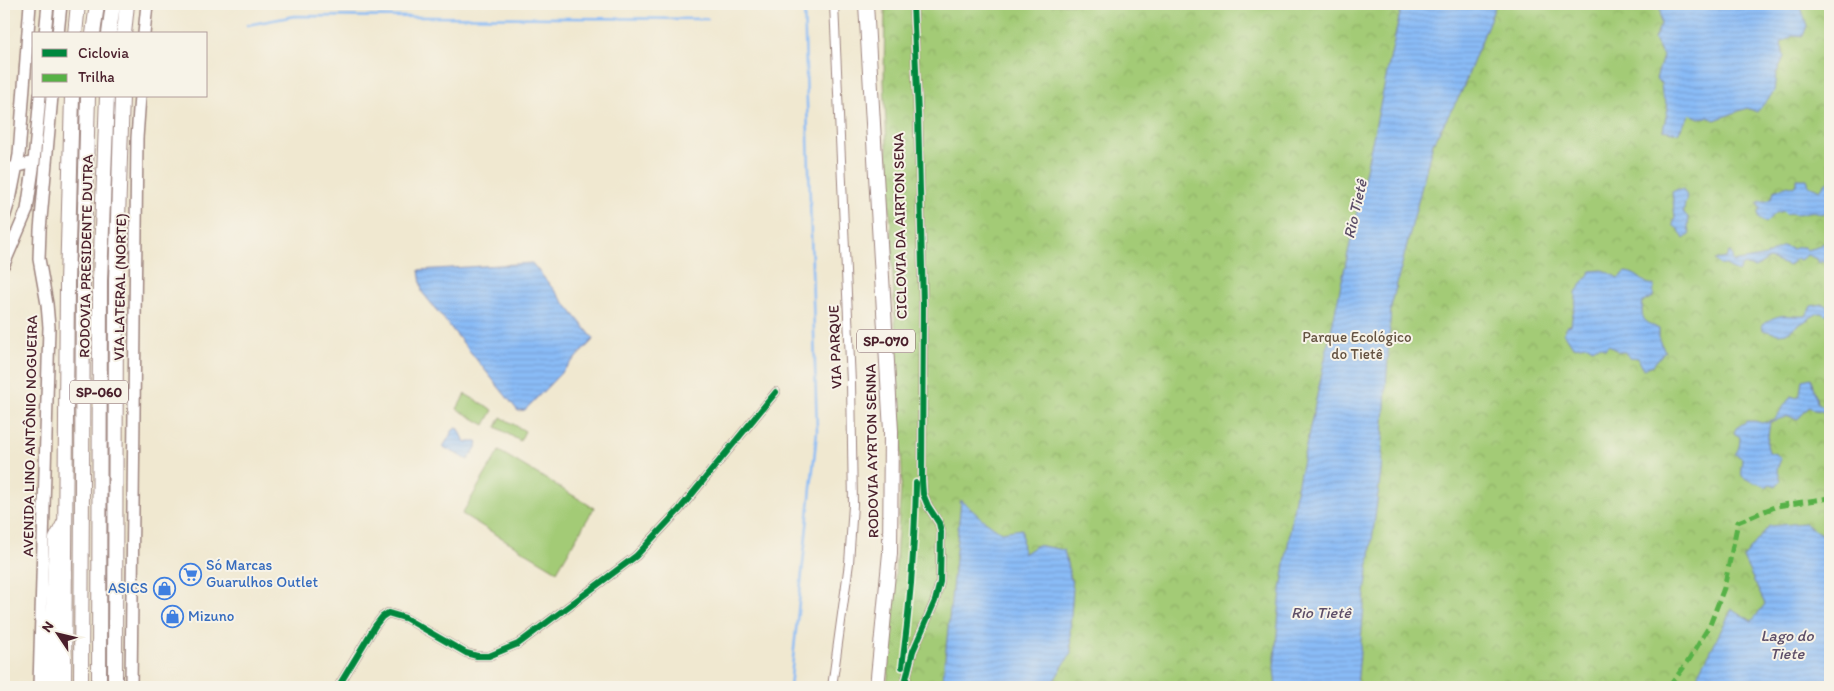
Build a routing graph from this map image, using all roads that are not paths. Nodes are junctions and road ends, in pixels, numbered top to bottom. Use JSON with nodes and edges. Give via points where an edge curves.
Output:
{"nodes":[{"id":1,"x":30,"y":4,"type":"edge"},
{"id":2,"x":48,"y":4,"type":"edge"},
{"id":3,"x":61,"y":4,"type":"edge"},
{"id":4,"x":78,"y":4,"type":"edge"},
{"id":5,"x":97,"y":4,"type":"edge"},
{"id":6,"x":113,"y":4,"type":"edge"},
{"id":7,"x":127,"y":4,"type":"edge"},
{"id":8,"x":148,"y":4,"type":"edge"},
{"id":9,"x":834,"y":4,"type":"edge"},
{"id":10,"x":866,"y":4,"type":"edge"},
{"id":11,"x":913,"y":4,"type":"edge"},
{"id":12,"x":45,"y":32,"type":"edge"},
{"id":13,"x":58,"y":32,"type":"edge"},
{"id":14,"x":75,"y":32,"type":"edge"},
{"id":15,"x":93,"y":32,"type":"edge"},
{"id":16,"x":110,"y":32,"type":"edge"},
{"id":17,"x":124,"y":32,"type":"edge"},
{"id":18,"x":144,"y":32,"type":"edge"},
{"id":19,"x":40,"y":98,"type":"edge"},
{"id":20,"x":52,"y":98,"type":"edge"},
{"id":21,"x":72,"y":98,"type":"edge"},
{"id":22,"x":88,"y":98,"type":"edge"},
{"id":23,"x":107,"y":98,"type":"edge"},
{"id":24,"x":122,"y":98,"type":"edge"},
{"id":25,"x":140,"y":98,"type":"edge"},
{"id":26,"x":34,"y":162,"type":"junction"},
{"id":27,"x":17,"y":167,"type":"junction"},
{"id":28,"x":4,"y":170,"type":"edge"},
{"id":29,"x":4,"y":218,"type":"edge"},
{"id":30,"x":4,"y":264,"type":"edge"},
{"id":31,"x":776,"y":392,"type":"dead end"},
{"id":32,"x":66,"y":520,"type":"junction"},
{"id":33,"x":39,"y":687,"type":"edge"},
{"id":34,"x":50,"y":687,"type":"edge"},
{"id":35,"x":64,"y":687,"type":"edge"},
{"id":36,"x":81,"y":687,"type":"edge"},
{"id":37,"x":99,"y":687,"type":"edge"},
{"id":38,"x":116,"y":687,"type":"edge"},
{"id":39,"x":131,"y":687,"type":"edge"},
{"id":40,"x":338,"y":687,"type":"edge"},
{"id":41,"x":832,"y":687,"type":"edge"},
{"id":42,"x":877,"y":687,"type":"edge"},
{"id":43,"x":904,"y":687,"type":"edge"}],
"edges":[{"from":1,"to":27,"type":"main road"},
{"from":2,"to":12,"type":"main road"},
{"from":3,"to":13,"type":"main road"},
{"from":4,"to":14,"type":"highway"},
{"from":5,"to":15,"type":"highway"},
{"from":6,"to":16,"type":"highway"},
{"from":7,"to":17,"type":"highway"},
{"from":8,"to":18,"type":"main road"},
{"from":9,"to":41,"type":"street","name":"VIA PARQUE","via":[[851,383],[853,505],[849,563]]},
{"from":10,"to":42,"type":"highway","name":"RODOVIA AYRTON SENNA","number":"SP-070","via":[[891,431],[890,554]]},
{"from":11,"to":43,"type":"street","via":[[923,304],[922,480],[923,494],[942,532],[942,554],[938,591],[920,633]]},
{"from":19,"to":26,"type":"main road"},
{"from":20,"to":33,"type":"main road","name":"AVENIDA LINO ANTÔNIO NOGUEIRA","via":[[39,259],[49,327]]},
{"from":21,"to":32,"type":"highway","name":"RODOVIA PRESIDENTE DUTRA","number":"SP-060"},
{"from":22,"to":36,"type":"highway","name":"RODOVIA PRESIDENTE DUTRA","number":"SP-060","via":[[83,283]]},
{"from":23,"to":37,"type":"highway","name":"RODOVIA PRESIDENTE DUTRA","number":"SP-060","via":[[100,281]]},
{"from":24,"to":38,"type":"highway","name":"RODOVIA PRESIDENTE DUTRA","number":"SP-060","via":[[116,280]]},
{"from":25,"to":39,"type":"main road","name":"VIA LATERAL (NORTE)"},
{"from":26,"to":27,"type":"main road"},
{"from":26,"to":30,"type":"main road","via":[[27,210]]},
{"from":27,"to":28,"type":"main road"},
{"from":27,"to":29,"type":"main road"},
{"from":31,"to":40,"type":"street","via":[[679,510],[636,556],[518,644],[489,656],[476,656],[405,618],[388,613],[375,626]]},
{"from":32,"to":34,"type":"highway","via":[[56,539]]},
{"from":32,"to":35,"type":"highway","name":"RODOVIA PRESIDENTE DUTRA","number":"SP-060"}]}
